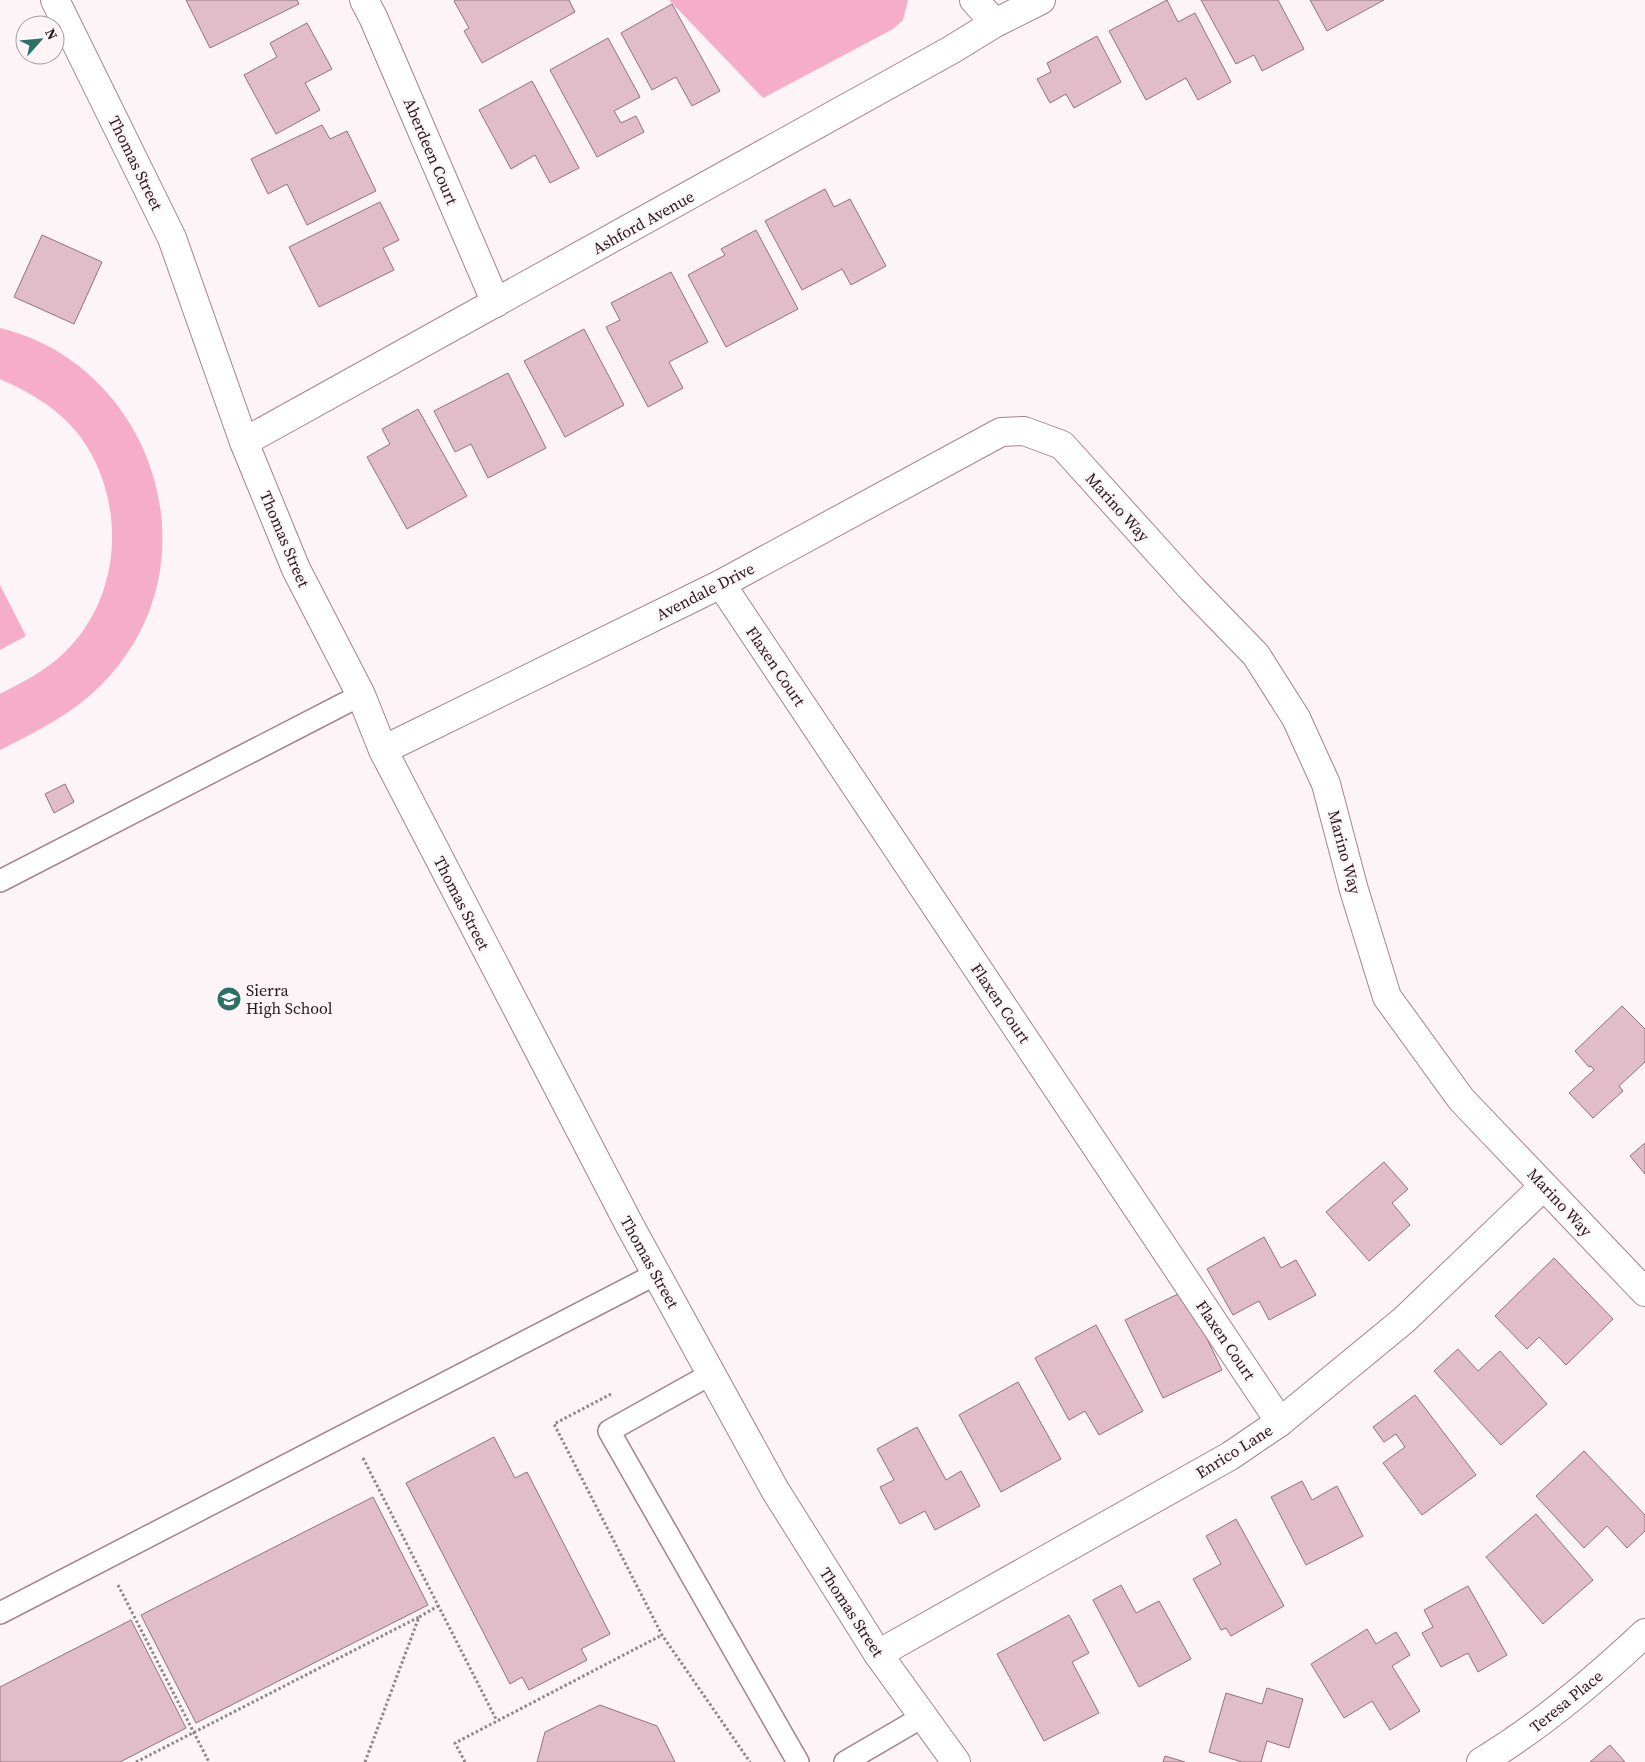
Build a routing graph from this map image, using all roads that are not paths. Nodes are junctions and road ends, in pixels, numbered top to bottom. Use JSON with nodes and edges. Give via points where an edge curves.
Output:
{"nodes":[{"id":1,"x":55,"y":0,"type":"edge"},
{"id":2,"x":364,"y":0,"type":"edge"},
{"id":3,"x":974,"y":0,"type":"edge"},
{"id":4,"x":1041,"y":0,"type":"edge"},
{"id":5,"x":995,"y":23,"type":"junction"},
{"id":6,"x":496,"y":303,"type":"junction"},
{"id":7,"x":1024,"y":431,"type":"joint"},
{"id":8,"x":244,"y":442,"type":"junction"},
{"id":9,"x":721,"y":584,"type":"junction"},
{"id":10,"x":361,"y":695,"type":"junction"},
{"id":11,"x":383,"y":750,"type":"junction"},
{"id":12,"x":0,"y":881,"type":"edge"},
{"id":13,"x":1544,"y":1186,"type":"junction"},
{"id":14,"x":656,"y":1274,"type":"junction"},
{"id":15,"x":1645,"y":1292,"type":"edge"},
{"id":16,"x":711,"y":1374,"type":"junction"},
{"id":17,"x":1280,"y":1422,"type":"junction"},
{"id":18,"x":0,"y":1612,"type":"edge"},
{"id":19,"x":1645,"y":1633,"type":"edge"},
{"id":20,"x":878,"y":1654,"type":"junction"},
{"id":21,"x":924,"y":1716,"type":"junction"},
{"id":22,"x":798,"y":1762,"type":"edge"},
{"id":23,"x":846,"y":1762,"type":"edge"},
{"id":24,"x":956,"y":1762,"type":"edge"},
{"id":25,"x":1481,"y":1762,"type":"edge"}],
"edges":[{"from":1,"to":8,"type":"street","name":"Thomas Street","via":[[172,238]]},
{"from":2,"to":6,"type":"street","name":"Aberdeen Court"},
{"from":3,"to":5,"type":"street"},
{"from":4,"to":5,"type":"street","name":"Ashford Avenue"},
{"from":5,"to":6,"type":"street","name":"Ashford Avenue"},
{"from":6,"to":8,"type":"street","name":"Ashford Avenue"},
{"from":7,"to":9,"type":"street","name":"Avendale Drive","via":[[1001,432]]},
{"from":7,"to":13,"type":"street","name":"Marino Way","via":[[1062,445],[1256,655],[1296,718],[1326,784],[1387,997],[1461,1099]]},
{"from":8,"to":10,"type":"street","name":"Thomas Street","via":[[296,569]]},
{"from":9,"to":11,"type":"street","name":"Avendale Drive"},
{"from":9,"to":17,"type":"street","name":"Flaxen Court"},
{"from":10,"to":11,"type":"street","name":"Thomas Street"},
{"from":10,"to":12,"type":"lane"},
{"from":11,"to":14,"type":"street","name":"Thomas Street"},
{"from":13,"to":15,"type":"street","name":"Marino Way"},
{"from":13,"to":17,"type":"street","name":"Enrico Lane","via":[[1404,1320]]},
{"from":14,"to":16,"type":"street","name":"Thomas Street"},
{"from":14,"to":18,"type":"lane"},
{"from":16,"to":20,"type":"street","name":"Thomas Street","via":[[775,1490]]},
{"from":16,"to":22,"type":"lane","via":[[610,1431]]},
{"from":17,"to":20,"type":"street","name":"Enrico Lane","via":[[1230,1456]]},
{"from":19,"to":25,"type":"street","name":"Teresa Place","via":[[1598,1677],[1515,1742]]},
{"from":20,"to":21,"type":"street","name":"Thomas Street"},
{"from":21,"to":23,"type":"lane"},
{"from":21,"to":24,"type":"street","name":"Thomas Street"}]}
